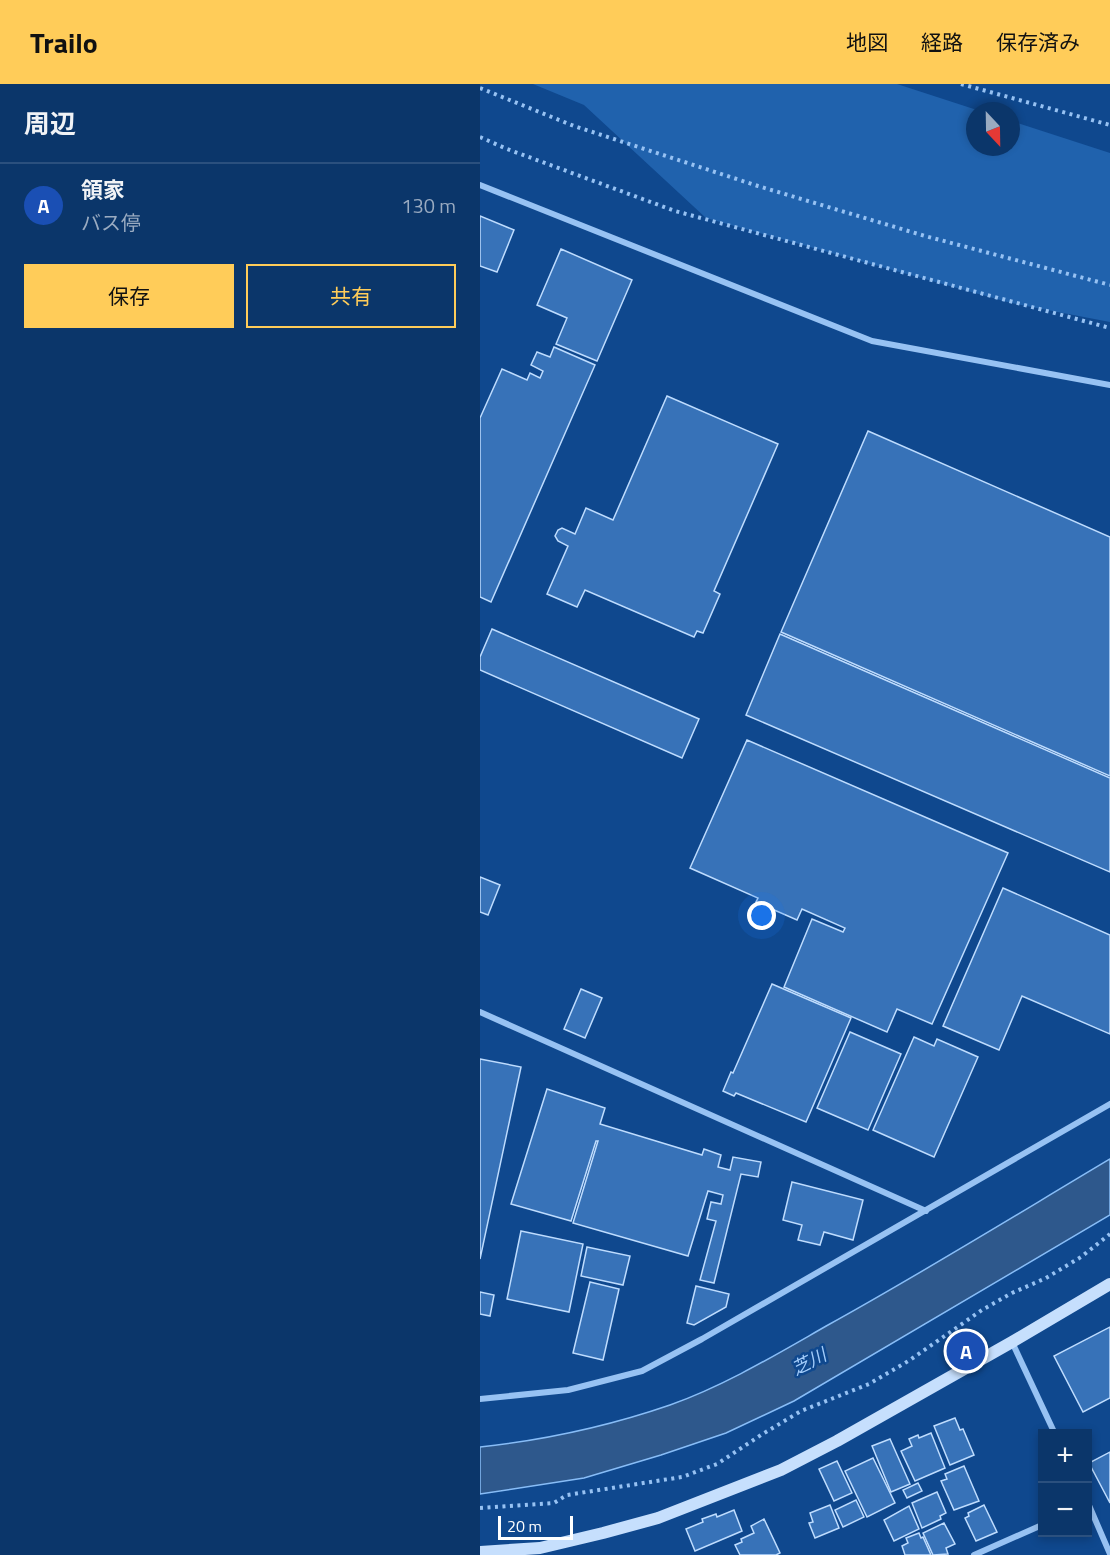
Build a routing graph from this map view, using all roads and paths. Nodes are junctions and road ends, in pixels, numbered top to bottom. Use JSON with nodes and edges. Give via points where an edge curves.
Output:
{"nodes":[{"id":1,"x":961,"y":84,"type":"edge"},
{"id":2,"x":480,"y":88,"type":"edge"},
{"id":3,"x":1110,"y":125,"type":"edge"},
{"id":4,"x":480,"y":137,"type":"edge"},
{"id":5,"x":480,"y":185,"type":"edge"},
{"id":6,"x":1110,"y":285,"type":"edge"},
{"id":7,"x":1110,"y":328,"type":"edge"},
{"id":8,"x":1110,"y":385,"type":"edge"},
{"id":9,"x":480,"y":1012,"type":"edge"},
{"id":10,"x":1110,"y":1104,"type":"edge"},
{"id":11,"x":926,"y":1211,"type":"junction"},
{"id":12,"x":1110,"y":1234,"type":"edge"},
{"id":13,"x":1110,"y":1284,"type":"edge"},
{"id":14,"x":1012,"y":1342,"type":"junction"},
{"id":15,"x":480,"y":1399,"type":"edge"},
{"id":16,"x":1053,"y":1429,"type":"edge"},
{"id":17,"x":480,"y":1508,"type":"edge"},
{"id":18,"x":1092,"y":1513,"type":"edge"},
{"id":19,"x":1038,"y":1527,"type":"edge"},
{"id":20,"x":542,"y":1551,"type":"edge"},
{"id":21,"x":480,"y":1552,"type":"edge"},
{"id":22,"x":1110,"y":1554,"type":"edge"},
{"id":23,"x":975,"y":1555,"type":"edge"}],
"edges":[{"from":1,"to":3,"type":"path"},
{"from":2,"to":6,"type":"path","via":[[574,126],[758,186]]},
{"from":4,"to":7,"type":"path","via":[[675,211]]},
{"from":5,"to":8,"type":"street","via":[[872,341]]},
{"from":9,"to":11,"type":"street"},
{"from":10,"to":11,"type":"street"},
{"from":11,"to":15,"type":"street","via":[[642,1371],[567,1390]]},
{"from":12,"to":17,"type":"path","via":[[1081,1257],[982,1310],[869,1384],[801,1411],[717,1464],[682,1477],[567,1495],[554,1503]]},
{"from":13,"to":14,"type":"street"},
{"from":14,"to":16,"type":"street"},
{"from":14,"to":20,"type":"street","via":[[781,1470],[658,1518]]},
{"from":18,"to":22,"type":"street"},
{"from":19,"to":23,"type":"street"},
{"from":20,"to":21,"type":"street"}]}
